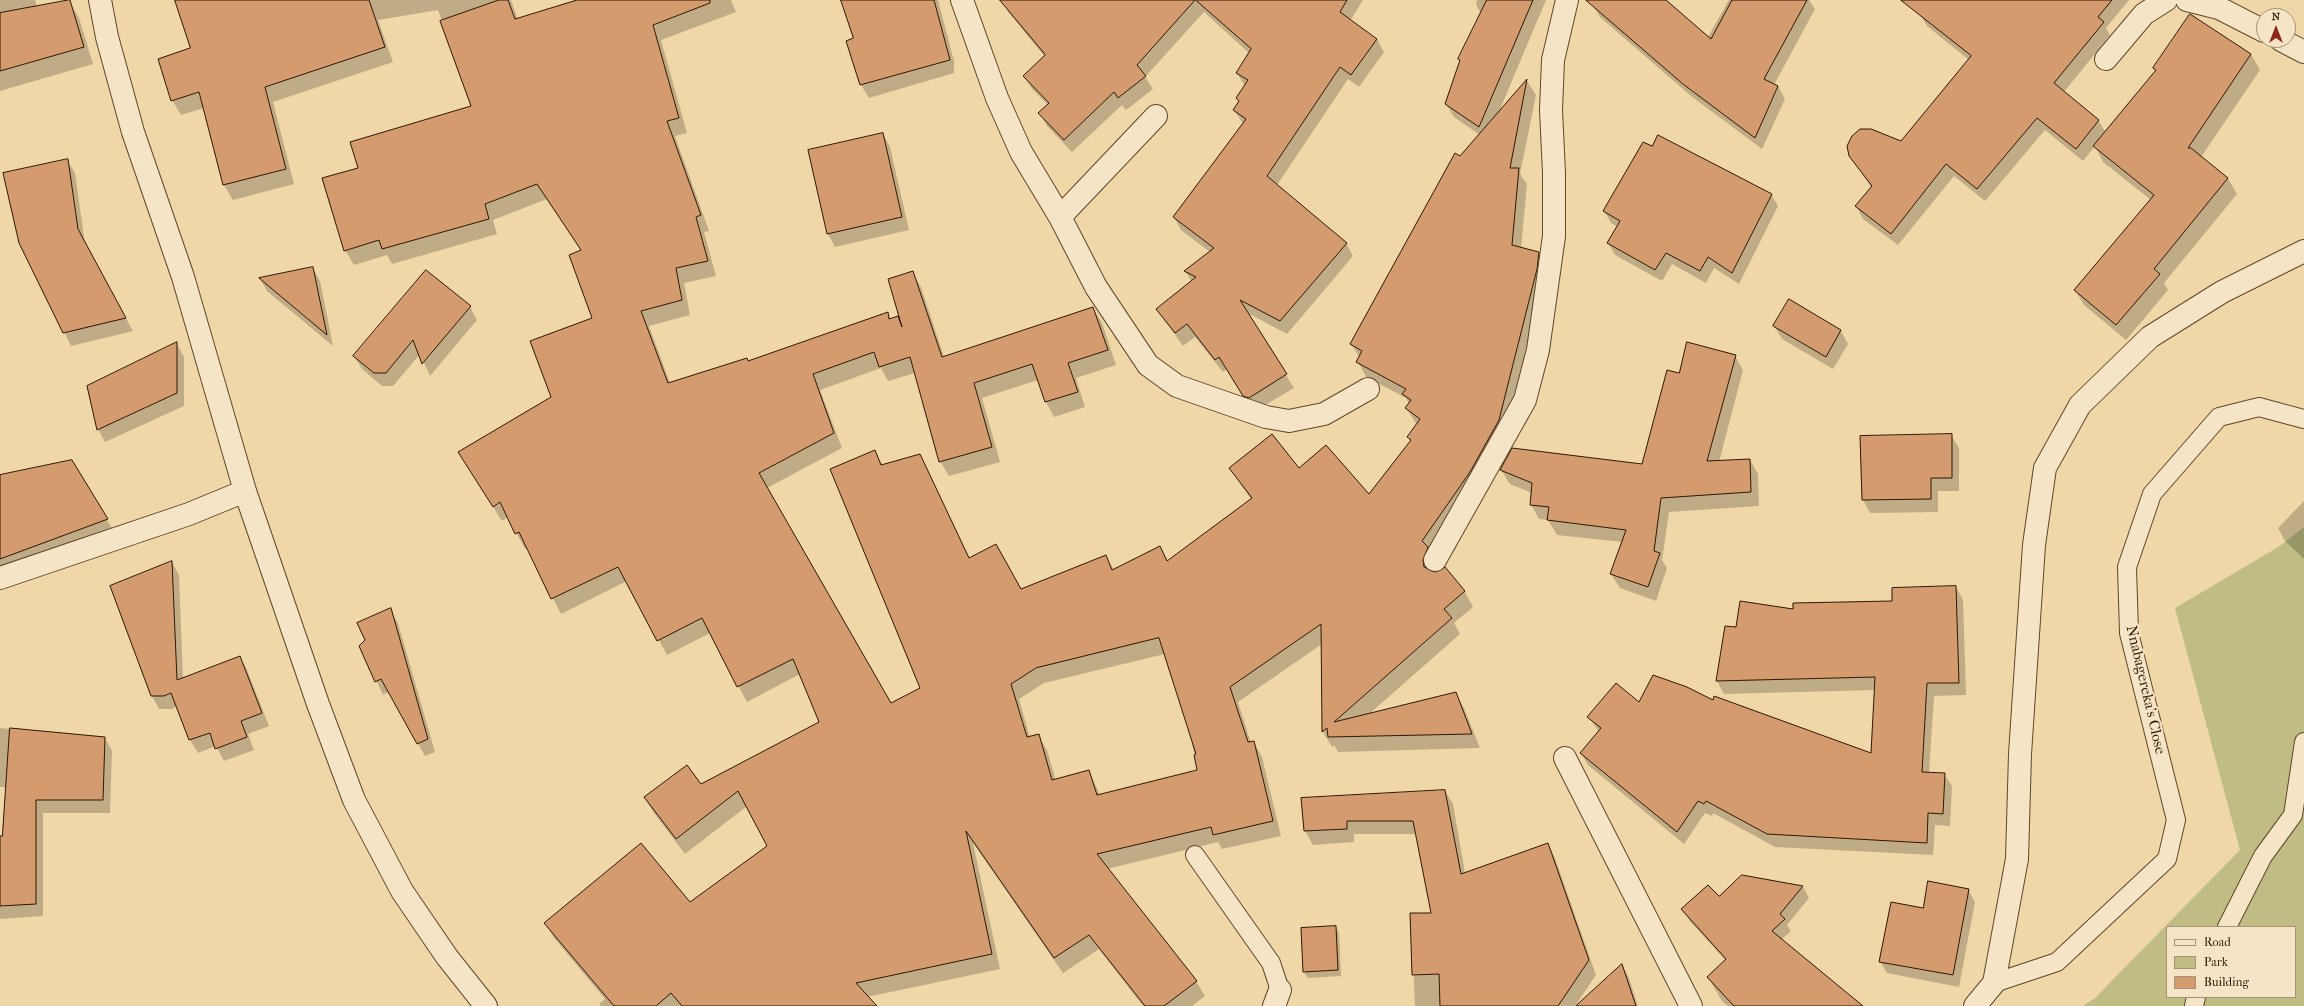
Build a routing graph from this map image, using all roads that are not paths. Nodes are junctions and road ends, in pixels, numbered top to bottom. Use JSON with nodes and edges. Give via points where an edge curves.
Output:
{"nodes":[{"id":1,"x":100,"y":0,"type":"edge"},
{"id":2,"x":962,"y":0,"type":"edge"},
{"id":3,"x":1567,"y":0,"type":"edge"},
{"id":4,"x":2166,"y":0,"type":"edge"},
{"id":5,"x":2186,"y":0,"type":"edge"},
{"id":6,"x":2256,"y":27,"type":"edge"},
{"id":7,"x":2106,"y":59,"type":"dead end"},
{"id":8,"x":1156,"y":116,"type":"dead end"},
{"id":9,"x":1060,"y":217,"type":"junction"},
{"id":10,"x":2304,"y":251,"type":"edge"},
{"id":11,"x":1368,"y":389,"type":"dead end"},
{"id":12,"x":2304,"y":419,"type":"edge"},
{"id":13,"x":245,"y":491,"type":"junction"},
{"id":14,"x":1435,"y":560,"type":"dead end"},
{"id":15,"x":0,"y":578,"type":"edge"},
{"id":16,"x":2304,"y":742,"type":"edge"},
{"id":17,"x":1565,"y":758,"type":"dead end"},
{"id":18,"x":2299,"y":816,"type":"edge"},
{"id":19,"x":1195,"y":855,"type":"dead end"},
{"id":20,"x":2227,"y":926,"type":"edge"},
{"id":21,"x":1994,"y":983,"type":"junction"},
{"id":22,"x":1277,"y":998,"type":"edge"},
{"id":23,"x":486,"y":1006,"type":"edge"},
{"id":24,"x":1691,"y":1006,"type":"edge"},
{"id":25,"x":1975,"y":1006,"type":"edge"}],
"edges":[{"from":1,"to":13,"type":"street","via":[[107,37],[133,132],[183,277]]},
{"from":2,"to":9,"type":"street","via":[[997,98],[1018,145]]},
{"from":3,"to":14,"type":"street","via":[[1553,60],[1551,110],[1554,236],[1538,350],[1525,400]]},
{"from":4,"to":7,"type":"street","via":[[2144,14]]},
{"from":5,"to":6,"type":"street","via":[[2219,8]]},
{"from":8,"to":9,"type":"street"},
{"from":9,"to":11,"type":"street","via":[[1096,287],[1137,350],[1148,365],[1177,386],[1266,418],[1289,421],[1324,414]]},
{"from":10,"to":21,"type":"street","via":[[2222,292],[2150,337],[2080,405],[2045,468],[2034,544],[2020,754],[2017,859]]},
{"from":12,"to":21,"type":"lane","name":"Nnabagereka's Close","via":[[2259,407],[2219,418],[2152,494],[2127,567],[2129,632],[2176,820],[2167,859],[2057,962]]},
{"from":13,"to":15,"type":"street","via":[[189,514]]},
{"from":13,"to":23,"type":"street","via":[[318,704],[354,800],[402,891],[447,957]]},
{"from":16,"to":18,"type":"lane"},
{"from":17,"to":24,"type":"street"},
{"from":18,"to":20,"type":"lane","via":[[2263,856]]},
{"from":19,"to":22,"type":"lane","via":[[1271,963]]},
{"from":21,"to":25,"type":"street"}]}
